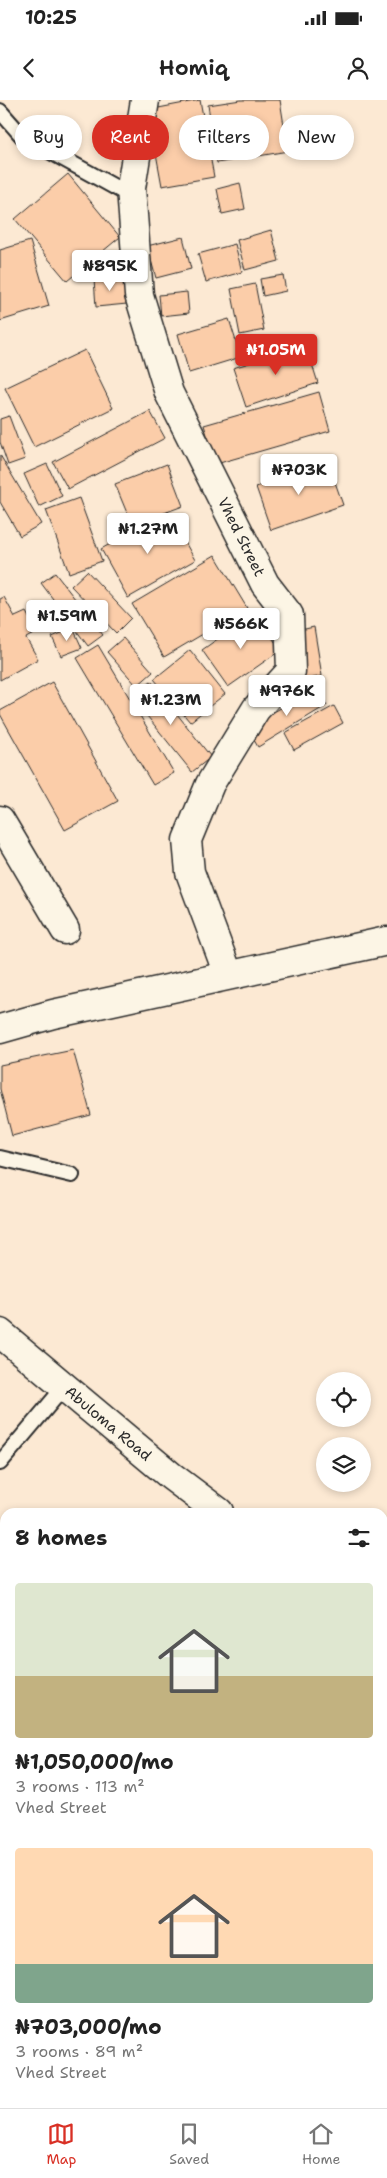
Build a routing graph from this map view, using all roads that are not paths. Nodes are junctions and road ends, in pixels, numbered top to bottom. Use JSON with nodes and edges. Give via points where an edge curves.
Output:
{"nodes":[{"id":1,"x":145,"y":100,"type":"edge"},
{"id":2,"x":0,"y":111,"type":"edge"},
{"id":3,"x":131,"y":196,"type":"junction"},
{"id":4,"x":0,"y":820,"type":"edge"},
{"id":5,"x":65,"y":930,"type":"dead end"},
{"id":6,"x":387,"y":940,"type":"edge"},
{"id":7,"x":228,"y":974,"type":"junction"},
{"id":8,"x":0,"y":1029,"type":"edge"},
{"id":9,"x":0,"y":1158,"type":"edge"},
{"id":10,"x":72,"y":1175,"type":"dead end"},
{"id":11,"x":0,"y":1333,"type":"edge"},
{"id":12,"x":64,"y":1387,"type":"junction"},
{"id":13,"x":0,"y":1463,"type":"edge"},
{"id":14,"x":214,"y":1508,"type":"edge"}],
"edges":[{"from":1,"to":3,"type":"street","name":"Vhed Street"},
{"from":2,"to":3,"type":"lane","via":[[22,136]]},
{"from":3,"to":7,"type":"street","name":"Vhed Street","via":[[138,295],[169,393],[265,584],[289,615],[291,671],[256,709],[210,784],[188,840],[190,872]]},
{"from":4,"to":5,"type":"street"},
{"from":6,"to":7,"type":"street"},
{"from":7,"to":8,"type":"street"},
{"from":9,"to":10,"type":"lane"},
{"from":11,"to":12,"type":"street","name":"Abuloma Road"},
{"from":12,"to":13,"type":"lane"},
{"from":12,"to":14,"type":"street","name":"Abuloma Road"}]}
